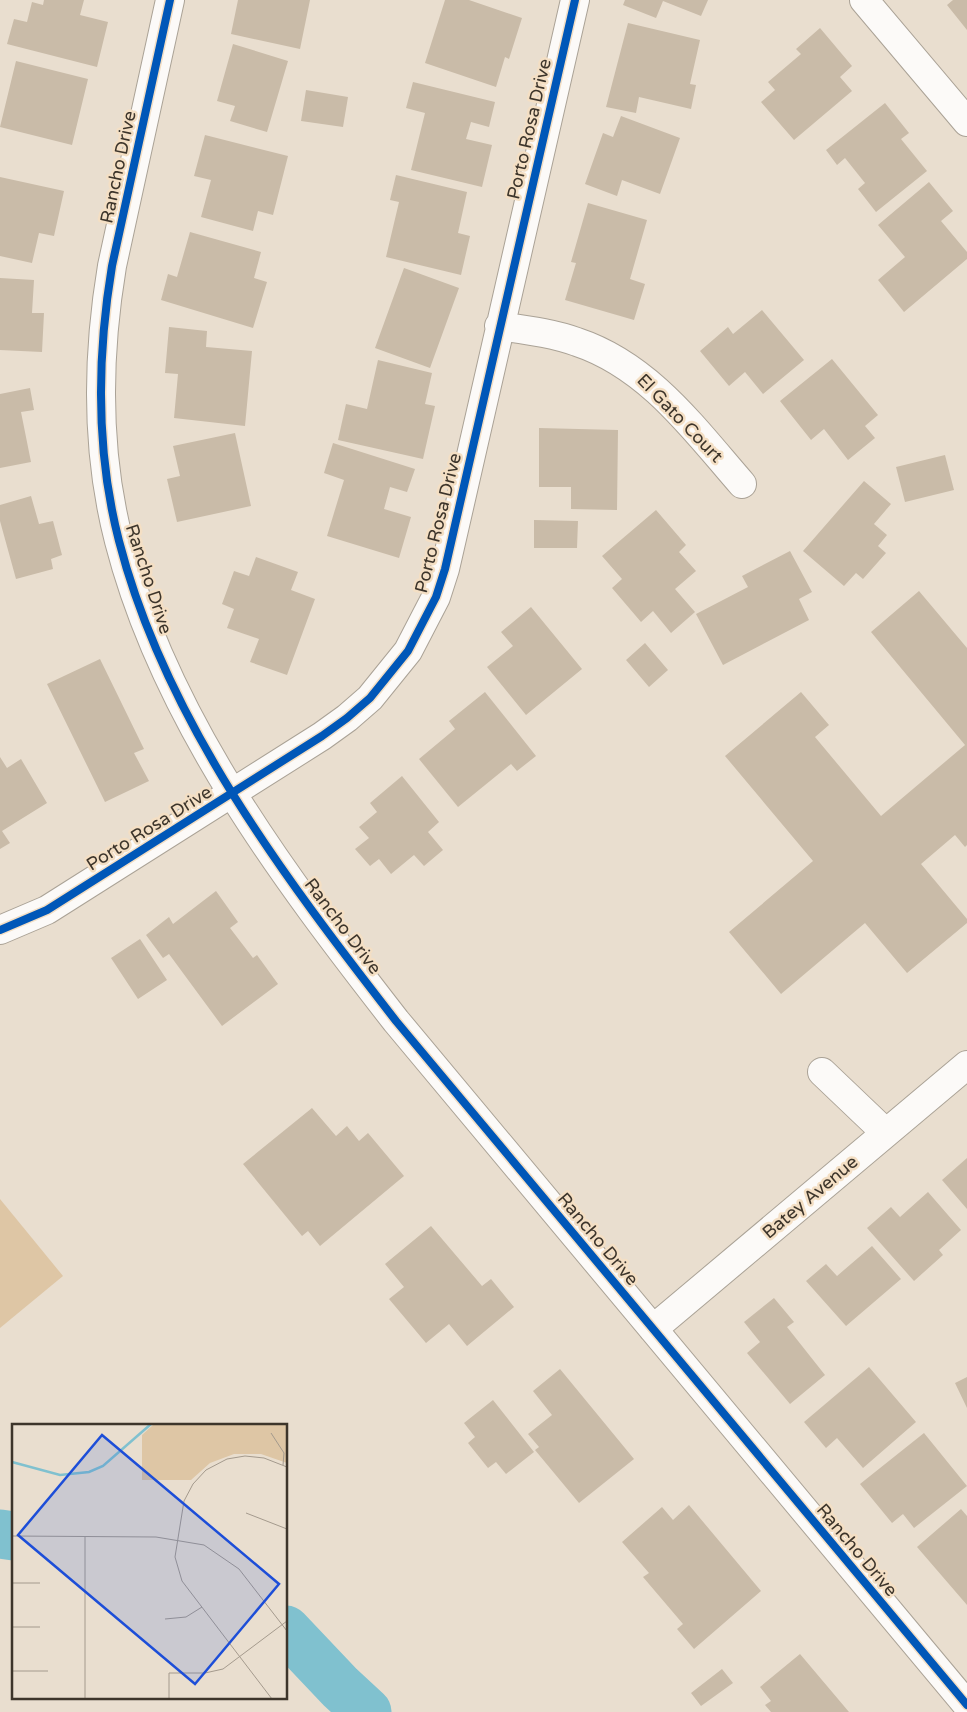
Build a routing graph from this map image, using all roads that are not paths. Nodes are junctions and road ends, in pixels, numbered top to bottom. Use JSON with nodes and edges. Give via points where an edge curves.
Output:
{"nodes":[{"id":1,"x":170,"y":0,"type":"edge"},
{"id":2,"x":575,"y":0,"type":"edge"},
{"id":3,"x":864,"y":0,"type":"edge"},
{"id":4,"x":967,"y":122,"type":"edge"},
{"id":5,"x":499,"y":326,"type":"junction"},
{"id":6,"x":742,"y":484,"type":"dead end"},
{"id":7,"x":233,"y":793,"type":"junction"},
{"id":8,"x":0,"y":930,"type":"edge"},
{"id":9,"x":967,"y":1065,"type":"edge"},
{"id":10,"x":822,"y":1072,"type":"dead end"},
{"id":11,"x":886,"y":1133,"type":"junction"},
{"id":12,"x":653,"y":1329,"type":"junction"},
{"id":13,"x":967,"y":1706,"type":"edge"}],
"edges":[{"from":1,"to":7,"type":"street","name":"Rancho Drive","via":[[106,300],[100,369],[103,438],[111,506],[138,607],[164,670]]},
{"from":2,"to":5,"type":"street","name":"Porto Rosa Drive"},
{"from":3,"to":4,"type":"street"},
{"from":5,"to":6,"type":"street","name":"El Gato Court","via":[[579,342],[632,370],[669,402]]},
{"from":5,"to":7,"type":"street","name":"Porto Rosa Drive","via":[[445,569],[423,625],[408,651],[370,698],[322,736]]},
{"from":7,"to":8,"type":"street","name":"Porto Rosa Drive","via":[[47,910]]},
{"from":7,"to":12,"type":"street","name":"Rancho Drive","via":[[319,922],[396,1021]]},
{"from":9,"to":11,"type":"street","name":"Batey Avenue"},
{"from":10,"to":11,"type":"street"},
{"from":11,"to":12,"type":"street","name":"Batey Avenue"},
{"from":12,"to":13,"type":"street","name":"Rancho Drive"}]}
